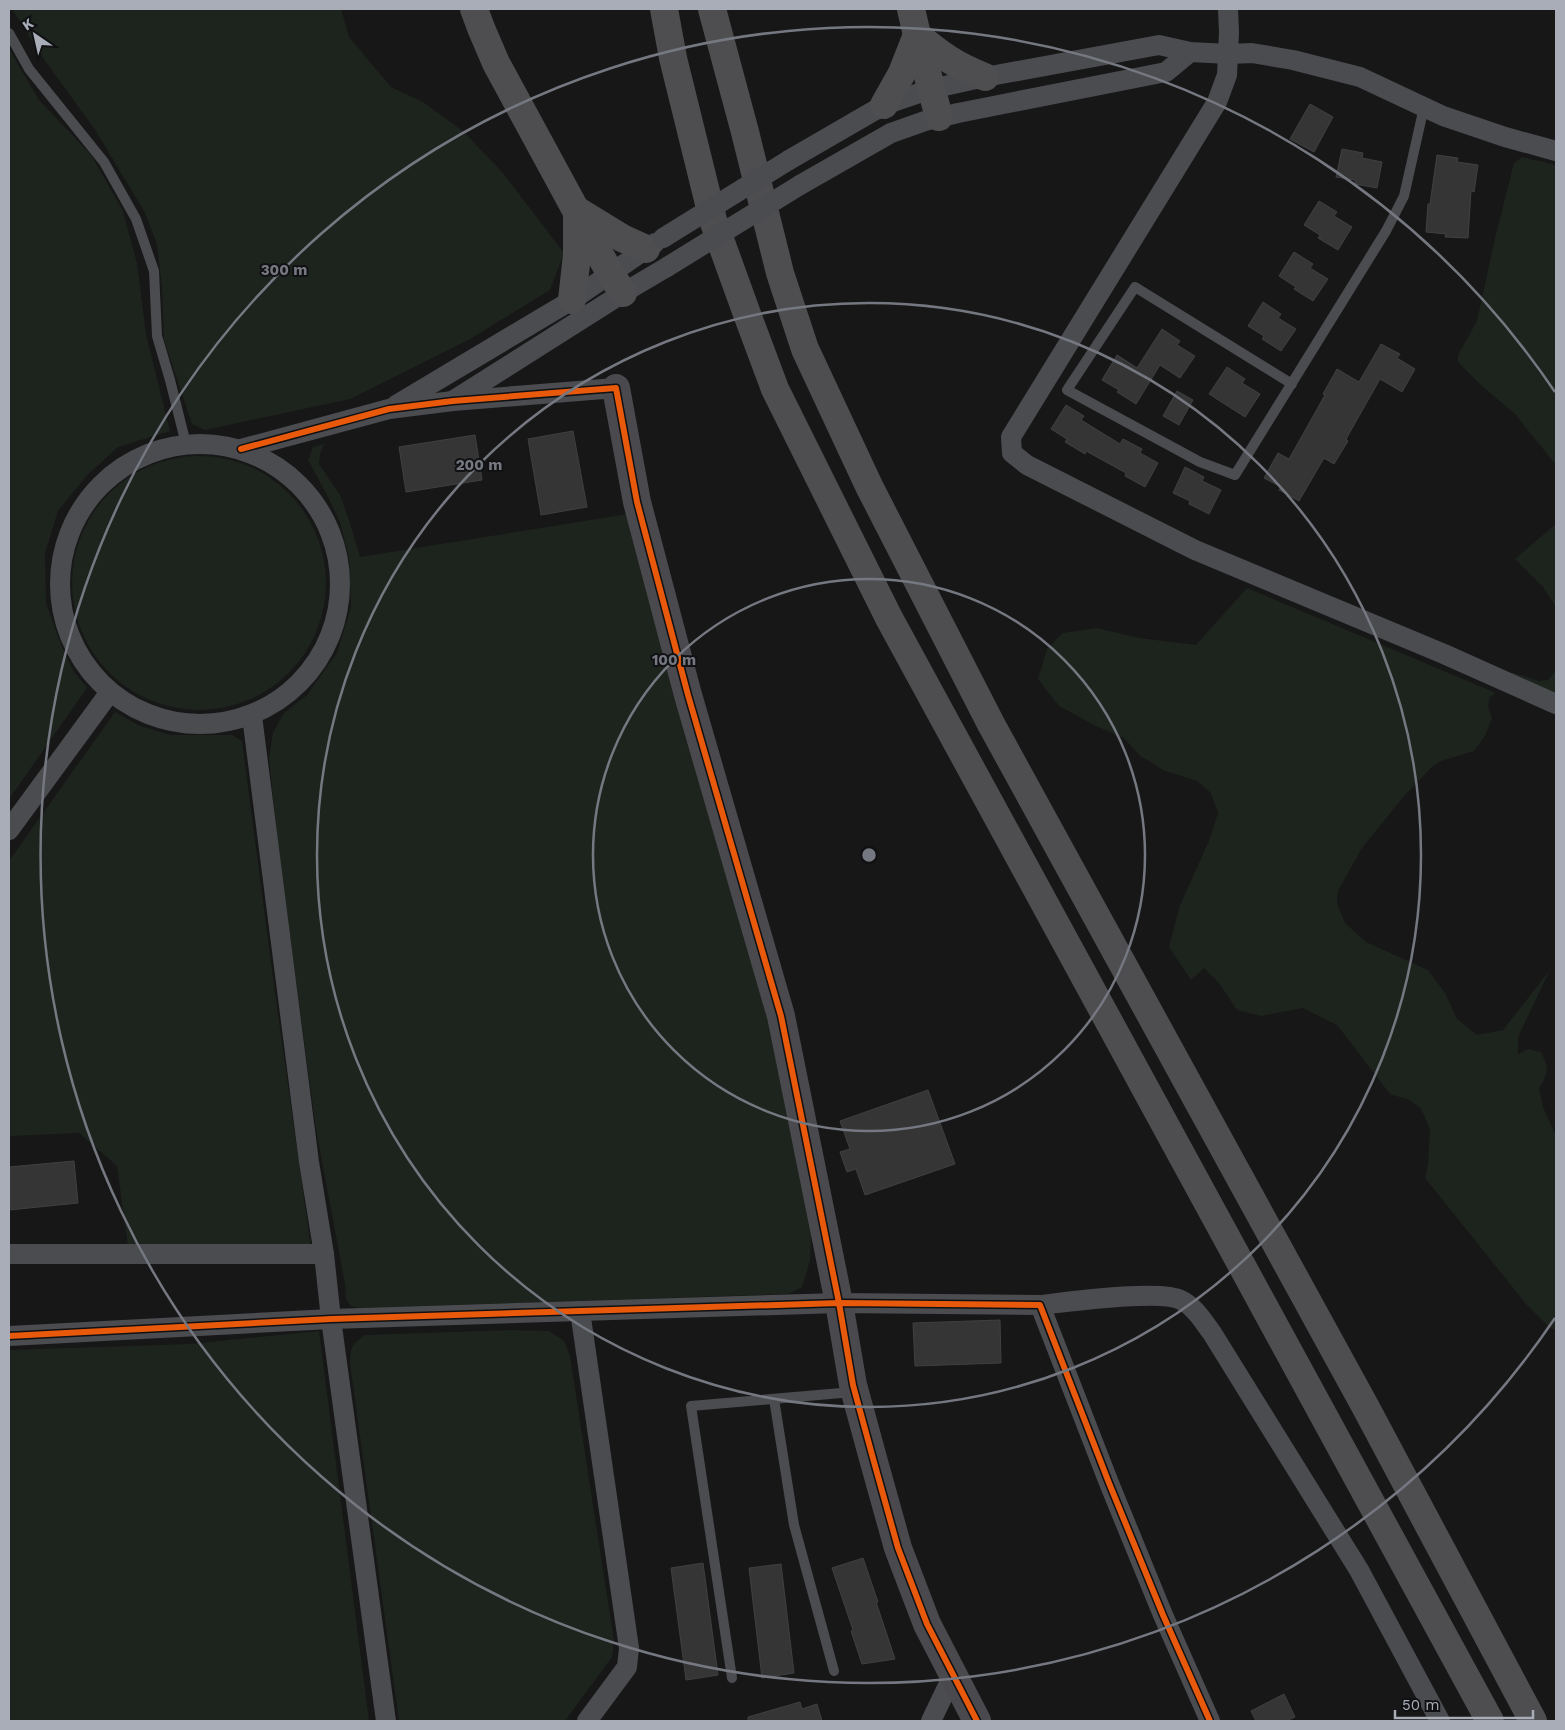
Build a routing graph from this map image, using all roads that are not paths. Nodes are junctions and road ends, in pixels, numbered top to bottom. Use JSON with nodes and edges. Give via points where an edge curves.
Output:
{"nodes":[{"id":1,"x":474,"y":9,"type":"edge"},
{"id":2,"x":664,"y":9,"type":"edge"},
{"id":3,"x":712,"y":9,"type":"edge"},
{"id":4,"x":911,"y":9,"type":"edge"},
{"id":5,"x":1228,"y":9,"type":"edge"},
{"id":6,"x":9,"y":33,"type":"edge"},
{"id":7,"x":917,"y":35,"type":"junction"},
{"id":8,"x":1190,"y":52,"type":"junction"},
{"id":9,"x":1229,"y":54,"type":"junction"},
{"id":10,"x":985,"y":77,"type":"junction"},
{"id":11,"x":931,"y":89,"type":"junction"},
{"id":12,"x":884,"y":106,"type":"junction"},
{"id":13,"x":1424,"y":107,"type":"junction"},
{"id":14,"x":939,"y":118,"type":"junction"},
{"id":15,"x":1556,"y":151,"type":"edge"},
{"id":16,"x":576,"y":210,"type":"junction"},
{"id":17,"x":655,"y":243,"type":"junction"},
{"id":18,"x":617,"y":283,"type":"junction"},
{"id":19,"x":572,"y":300,"type":"junction"},
{"id":20,"x":1292,"y":384,"type":"junction"},
{"id":21,"x":616,"y":388,"type":"joint"},
{"id":22,"x":453,"y":401,"type":"junction"},
{"id":23,"x":389,"y":409,"type":"junction"},
{"id":24,"x":186,"y":444,"type":"junction"},
{"id":25,"x":241,"y":449,"type":"junction"},
{"id":26,"x":110,"y":692,"type":"junction"},
{"id":27,"x":1556,"y":704,"type":"edge"},
{"id":28,"x":252,"y":716,"type":"junction"},
{"id":29,"x":9,"y":830,"type":"edge"},
{"id":30,"x":9,"y":1254,"type":"edge"},
{"id":31,"x":324,"y":1254,"type":"junction"},
{"id":32,"x":839,"y":1303,"type":"junction"},
{"id":33,"x":1040,"y":1305,"type":"junction"},
{"id":34,"x":580,"y":1311,"type":"junction"},
{"id":35,"x":331,"y":1319,"type":"junction"},
{"id":36,"x":9,"y":1336,"type":"edge"},
{"id":37,"x":855,"y":1392,"type":"junction"},
{"id":38,"x":774,"y":1399,"type":"junction"},
{"id":39,"x":834,"y":1670,"type":"dead end"},
{"id":40,"x":953,"y":1675,"type":"junction"},
{"id":41,"x":732,"y":1678,"type":"dead end"},
{"id":42,"x":386,"y":1721,"type":"edge"},
{"id":43,"x":587,"y":1721,"type":"edge"},
{"id":44,"x":931,"y":1721,"type":"edge"},
{"id":45,"x":977,"y":1721,"type":"edge"},
{"id":46,"x":1210,"y":1721,"type":"edge"},
{"id":47,"x":1440,"y":1721,"type":"edge"},
{"id":48,"x":1490,"y":1721,"type":"edge"},
{"id":49,"x":1534,"y":1721,"type":"edge"}],
"edges":[{"from":1,"to":16,"type":"highway","via":[[496,62]]},
{"from":2,"to":48,"type":"highway","via":[[713,220],[775,388],[889,618]]},
{"from":3,"to":49,"type":"highway","via":[[780,273],[805,349],[869,486],[991,724]]},
{"from":4,"to":7,"type":"highway"},
{"from":5,"to":9,"type":"street"},
{"from":6,"to":24,"type":"lane","via":[[30,69],[104,162],[136,219],[154,272],[157,336]]},
{"from":7,"to":10,"type":"highway","via":[[962,68]]},
{"from":7,"to":11,"type":"highway"},
{"from":7,"to":12,"type":"highway","via":[[902,74]]},
{"from":8,"to":9,"type":"street"},
{"from":8,"to":10,"type":"street","via":[[1160,45]]},
{"from":8,"to":14,"type":"street","via":[[1166,72]]},
{"from":9,"to":13,"type":"street","via":[[1260,54],[1360,77]]},
{"from":9,"to":27,"type":"street","via":[[1227,75],[1217,102],[1012,437],[1012,453],[1027,465],[1195,550]]},
{"from":10,"to":11,"type":"street"},
{"from":11,"to":12,"type":"street"},
{"from":11,"to":14,"type":"highway"},
{"from":12,"to":17,"type":"street","bridge":true},
{"from":13,"to":15,"type":"street","via":[[1505,137]]},
{"from":13,"to":20,"type":"lane","via":[[1404,196]]},
{"from":14,"to":18,"type":"street","bridge":true,"via":[[891,133],[667,267]]},
{"from":16,"to":17,"type":"highway","via":[[622,238]]},
{"from":16,"to":18,"type":"highway"},
{"from":16,"to":19,"type":"highway","via":[[577,256]]},
{"from":17,"to":18,"type":"street"},
{"from":18,"to":19,"type":"street"},
{"from":18,"to":22,"type":"street"},
{"from":19,"to":23,"type":"street"},
{"from":20,"to":20,"type":"lane","via":[[1235,475],[1200,462],[1067,390],[1135,287]]},
{"from":21,"to":22,"type":"street"},
{"from":21,"to":32,"type":"street","via":[[637,502],[688,695],[781,1016]]},
{"from":22,"to":23,"type":"street"},
{"from":23,"to":25,"type":"street"},
{"from":24,"to":25,"type":"street","via":[[214,444]]},
{"from":24,"to":26,"type":"street","via":[[146,454],[111,476],[83,506],[66,543],[60,584],[65,624],[82,661]]},
{"from":25,"to":28,"type":"street","via":[[281,468],[313,498],[334,537],[342,580],[336,624],[317,663],[286,695]]},
{"from":26,"to":28,"type":"street","via":[[152,716],[199,725]]},
{"from":26,"to":29,"type":"street"},
{"from":28,"to":31,"type":"street","via":[[309,1162]]},
{"from":30,"to":31,"type":"street"},
{"from":31,"to":35,"type":"street"},
{"from":32,"to":33,"type":"street"},
{"from":32,"to":34,"type":"street"},
{"from":32,"to":37,"type":"street"},
{"from":33,"to":46,"type":"street","via":[[1109,1483]]},
{"from":33,"to":47,"type":"street","via":[[1163,1295],[1180,1299],[1192,1307],[1212,1333],[1359,1570]]},
{"from":34,"to":35,"type":"street"},
{"from":34,"to":43,"type":"street","via":[[629,1648],[627,1667]]},
{"from":35,"to":36,"type":"street"},
{"from":35,"to":42,"type":"street"},
{"from":37,"to":38,"type":"lane"},
{"from":37,"to":40,"type":"street","via":[[898,1548],[928,1624]]},
{"from":38,"to":39,"type":"lane","via":[[794,1525]]},
{"from":38,"to":41,"type":"lane","via":[[691,1406]]},
{"from":40,"to":44,"type":"street"},
{"from":40,"to":45,"type":"street"}]}
